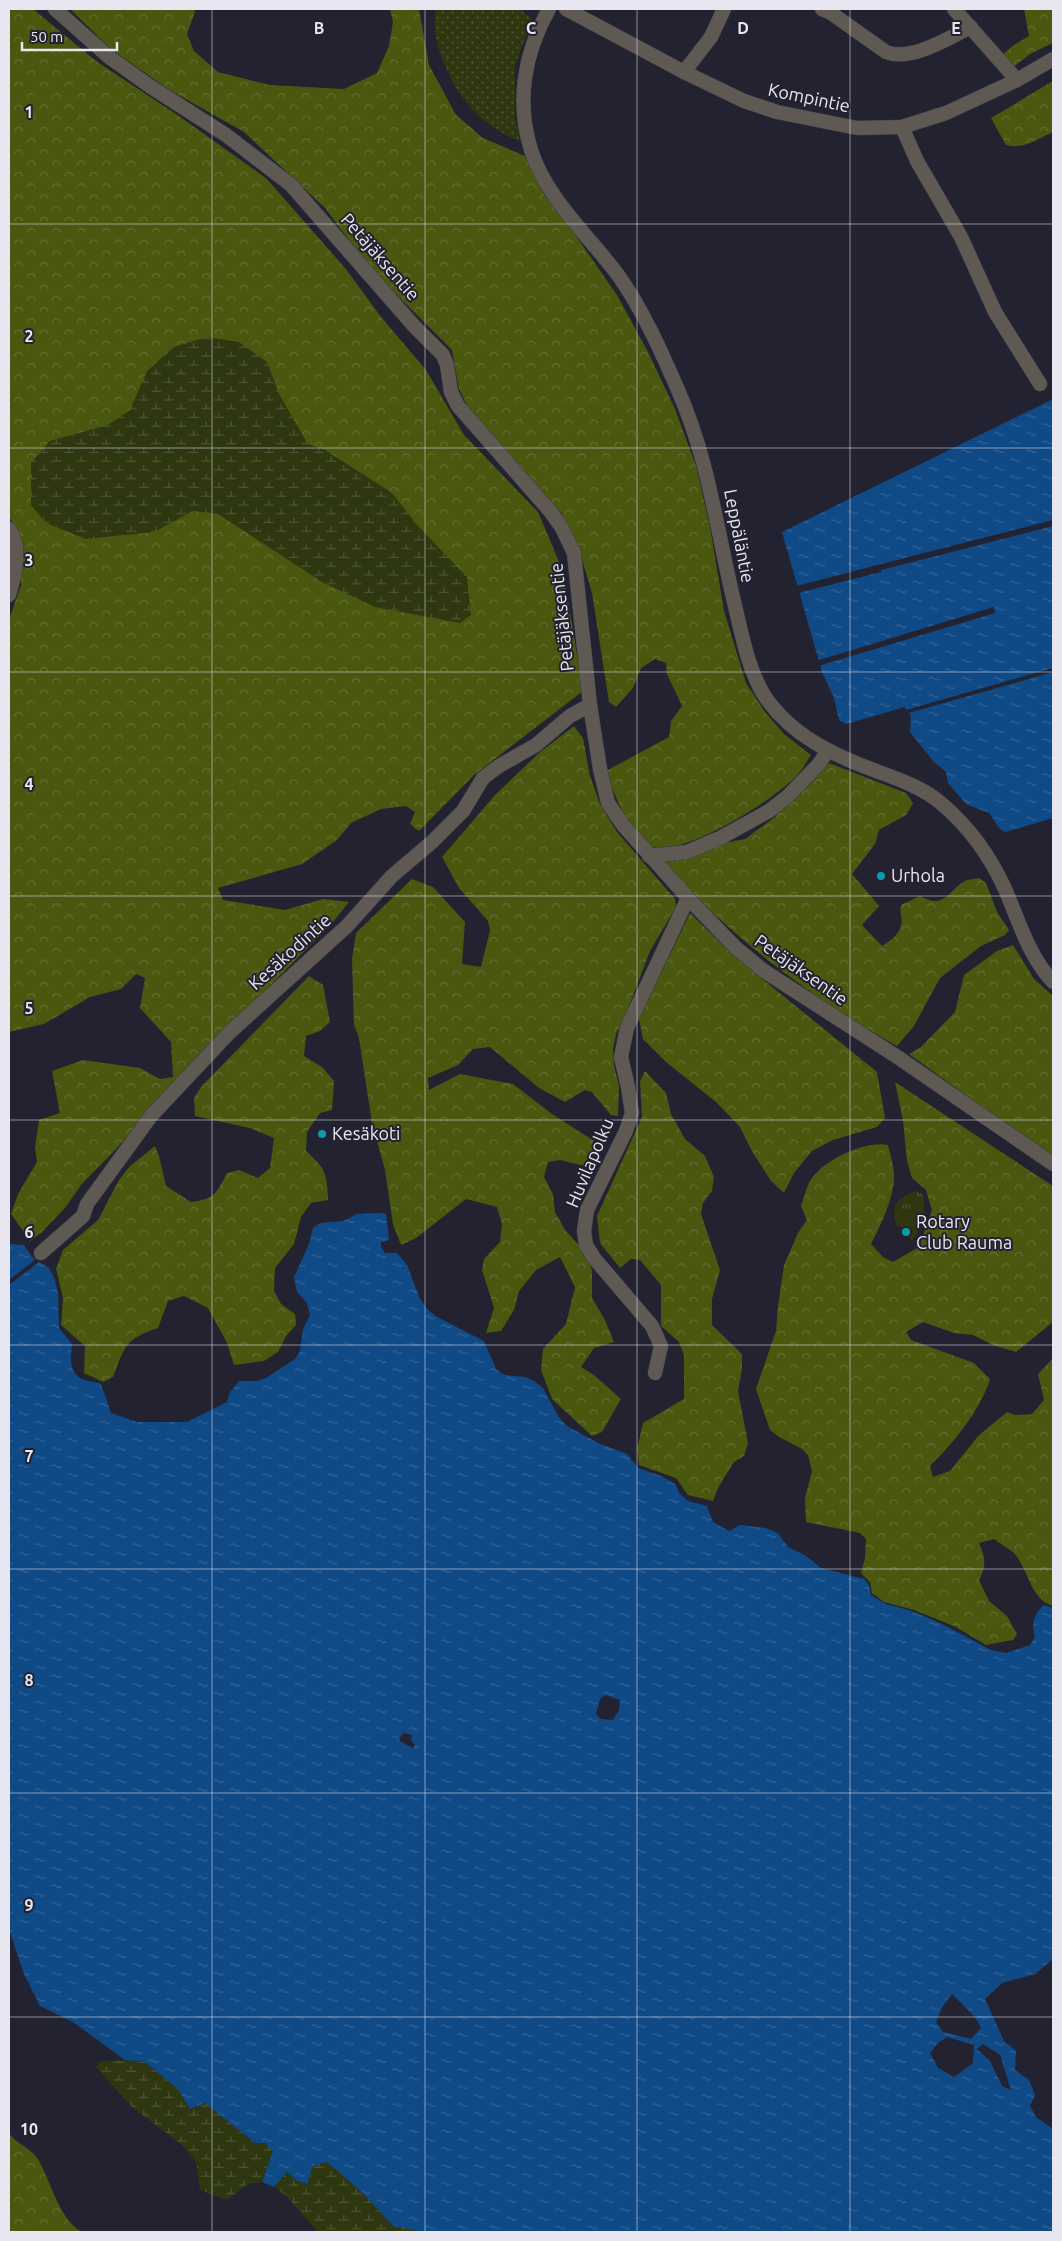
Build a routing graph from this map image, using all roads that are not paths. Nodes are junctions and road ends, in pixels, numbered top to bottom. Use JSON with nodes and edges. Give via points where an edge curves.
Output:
{"nodes":[{"id":1,"x":55,"y":9,"type":"edge"},
{"id":2,"x":550,"y":9,"type":"edge"},
{"id":3,"x":566,"y":9,"type":"edge"},
{"id":4,"x":724,"y":9,"type":"edge"},
{"id":5,"x":822,"y":9,"type":"edge"},
{"id":6,"x":954,"y":9,"type":"edge"},
{"id":7,"x":971,"y":27,"type":"junction"},
{"id":8,"x":1053,"y":59,"type":"edge"},
{"id":9,"x":684,"y":72,"type":"junction"},
{"id":10,"x":1017,"y":80,"type":"junction"},
{"id":11,"x":902,"y":127,"type":"junction"},
{"id":12,"x":1040,"y":384,"type":"dead end"},
{"id":13,"x":9,"y":529,"type":"edge"},
{"id":14,"x":9,"y":595,"type":"edge"},
{"id":15,"x":590,"y":705,"type":"junction"},
{"id":16,"x":828,"y":750,"type":"junction"},
{"id":17,"x":649,"y":856,"type":"junction"},
{"id":18,"x":688,"y":898,"type":"junction"},
{"id":19,"x":1053,"y":982,"type":"edge"},
{"id":20,"x":1053,"y":1164,"type":"edge"},
{"id":21,"x":41,"y":1253,"type":"dead end"},
{"id":22,"x":655,"y":1373,"type":"dead end"}],
"edges":[{"from":1,"to":15,"type":"street","name":"Petäjäksentie","via":[[109,58],[226,135],[291,185],[443,355],[451,392],[458,406],[550,511],[574,553]]},
{"from":2,"to":16,"type":"street","name":"Leppäläntie","via":[[524,77],[524,122],[531,152],[553,193],[630,294],[679,391],[699,444],[741,630],[758,683],[786,723]]},
{"from":3,"to":9,"type":"street","name":"Kompintie"},
{"from":4,"to":9,"type":"street","via":[[711,38]]},
{"from":5,"to":7,"type":"street","via":[[895,56],[909,54]]},
{"from":6,"to":7,"type":"street"},
{"from":7,"to":10,"type":"street"},
{"from":8,"to":10,"type":"street","name":"Kompintie"},
{"from":9,"to":11,"type":"street","name":"Kompintie","via":[[744,101],[777,112],[857,128]]},
{"from":10,"to":11,"type":"street","name":"Kompintie","via":[[946,113]]},
{"from":11,"to":12,"type":"street","via":[[995,312]]},
{"from":13,"to":14,"type":"street","via":[[16,556],[16,572]]},
{"from":15,"to":17,"type":"street","name":"Petäjäksentie","via":[[608,803]]},
{"from":15,"to":21,"type":"street","name":"Kesäkodintie","via":[[570,716],[536,746],[498,766],[483,778],[464,811],[392,876],[347,926],[229,1033],[151,1116],[87,1204],[84,1216]]},
{"from":16,"to":17,"type":"street","via":[[787,797],[769,810],[688,852]]},
{"from":16,"to":19,"type":"street","name":"Leppäläntie","via":[[921,790],[956,817],[990,861],[1036,960]]},
{"from":17,"to":18,"type":"street","name":"Petäjäksentie"},
{"from":18,"to":20,"type":"street","name":"Petäjäksentie","via":[[736,948],[764,971],[904,1061]]},
{"from":18,"to":22,"type":"street","name":"Huvilapolku","via":[[626,1028],[621,1057],[632,1113],[626,1132],[587,1210],[584,1231],[586,1245],[594,1258],[652,1326],[661,1346]]}]}
